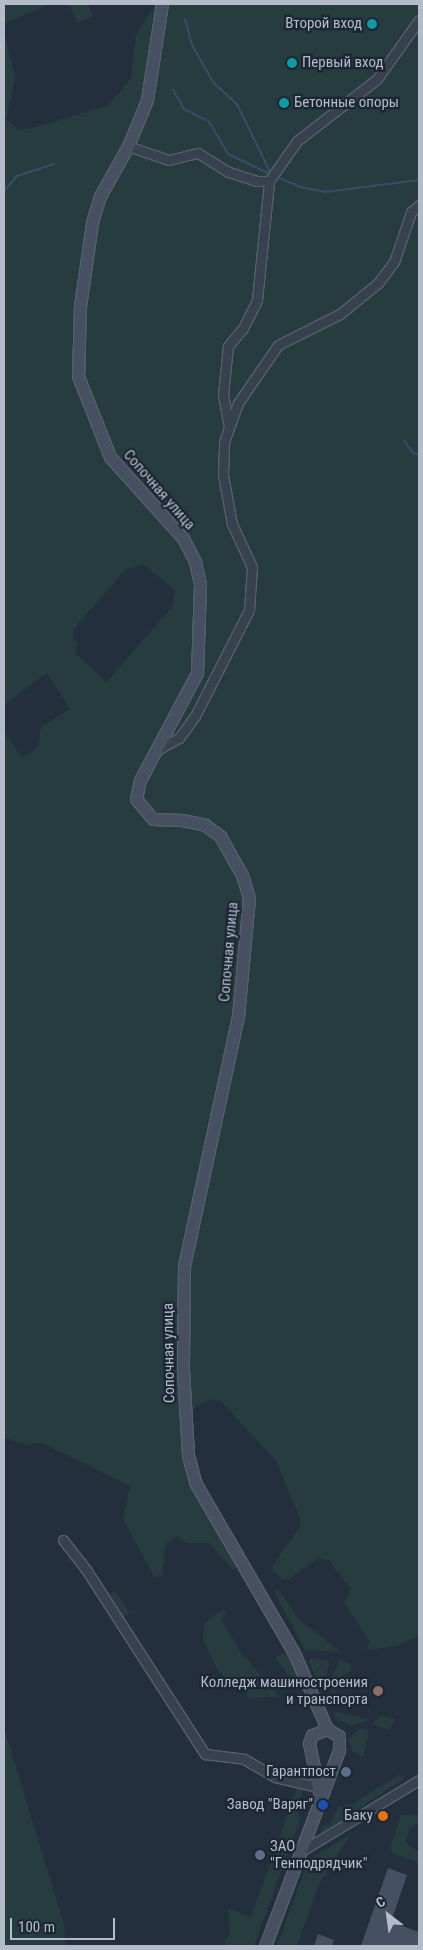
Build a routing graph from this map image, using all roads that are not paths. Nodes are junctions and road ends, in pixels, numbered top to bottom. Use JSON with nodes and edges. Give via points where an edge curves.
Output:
{"nodes":[{"id":1,"x":162,"y":4,"type":"edge"},
{"id":2,"x":419,"y":20,"type":"edge"},
{"id":3,"x":128,"y":146,"type":"junction"},
{"id":4,"x":269,"y":181,"type":"junction"},
{"id":5,"x":419,"y":205,"type":"edge"},
{"id":6,"x":229,"y":428,"type":"junction"},
{"id":7,"x":157,"y":750,"type":"junction"},
{"id":8,"x":62,"y":1540,"type":"dead end"},
{"id":9,"x":327,"y":1729,"type":"junction"},
{"id":10,"x":419,"y":1780,"type":"edge"},
{"id":11,"x":318,"y":1792,"type":"junction"},
{"id":12,"x":300,"y":1852,"type":"junction"},
{"id":13,"x":265,"y":1946,"type":"edge"}],
"edges":[{"from":1,"to":3,"type":"main road","name":"Сопочная улица","via":[[147,100]]},
{"from":2,"to":4,"type":"street","via":[[377,79],[297,141]]},
{"from":3,"to":4,"type":"street","via":[[169,160],[198,153],[229,172],[256,181]]},
{"from":3,"to":7,"type":"main road","name":"Сопочная улица","via":[[100,196],[92,222],[80,306],[78,376],[110,457],[183,538],[197,569],[198,673]]},
{"from":4,"to":6,"type":"street","via":[[257,300],[243,328],[228,346],[223,396]]},
{"from":5,"to":6,"type":"street","via":[[411,212],[394,262],[378,283],[340,314],[278,345],[258,369]]},
{"from":6,"to":7,"type":"street","via":[[223,475],[232,524],[252,567],[249,610],[195,716],[178,738]]},
{"from":7,"to":9,"type":"main road","name":"Сопочная улица","via":[[136,792],[140,807],[152,818],[182,820],[214,831],[235,860],[249,898],[238,1016],[184,1266],[182,1352],[188,1455],[196,1484],[294,1653]]},
{"from":8,"to":11,"type":"street","via":[[87,1571],[205,1754],[244,1759],[276,1777]]},
{"from":9,"to":11,"type":"main road","via":[[312,1735],[309,1743]]},
{"from":9,"to":11,"type":"main road","name":"Сопочная улица","via":[[339,1736],[341,1745]]},
{"from":10,"to":12,"type":"street"},
{"from":11,"to":12,"type":"main road","name":"Сопочная улица"},
{"from":12,"to":13,"type":"main road","name":"Сопочная улица"}]}
